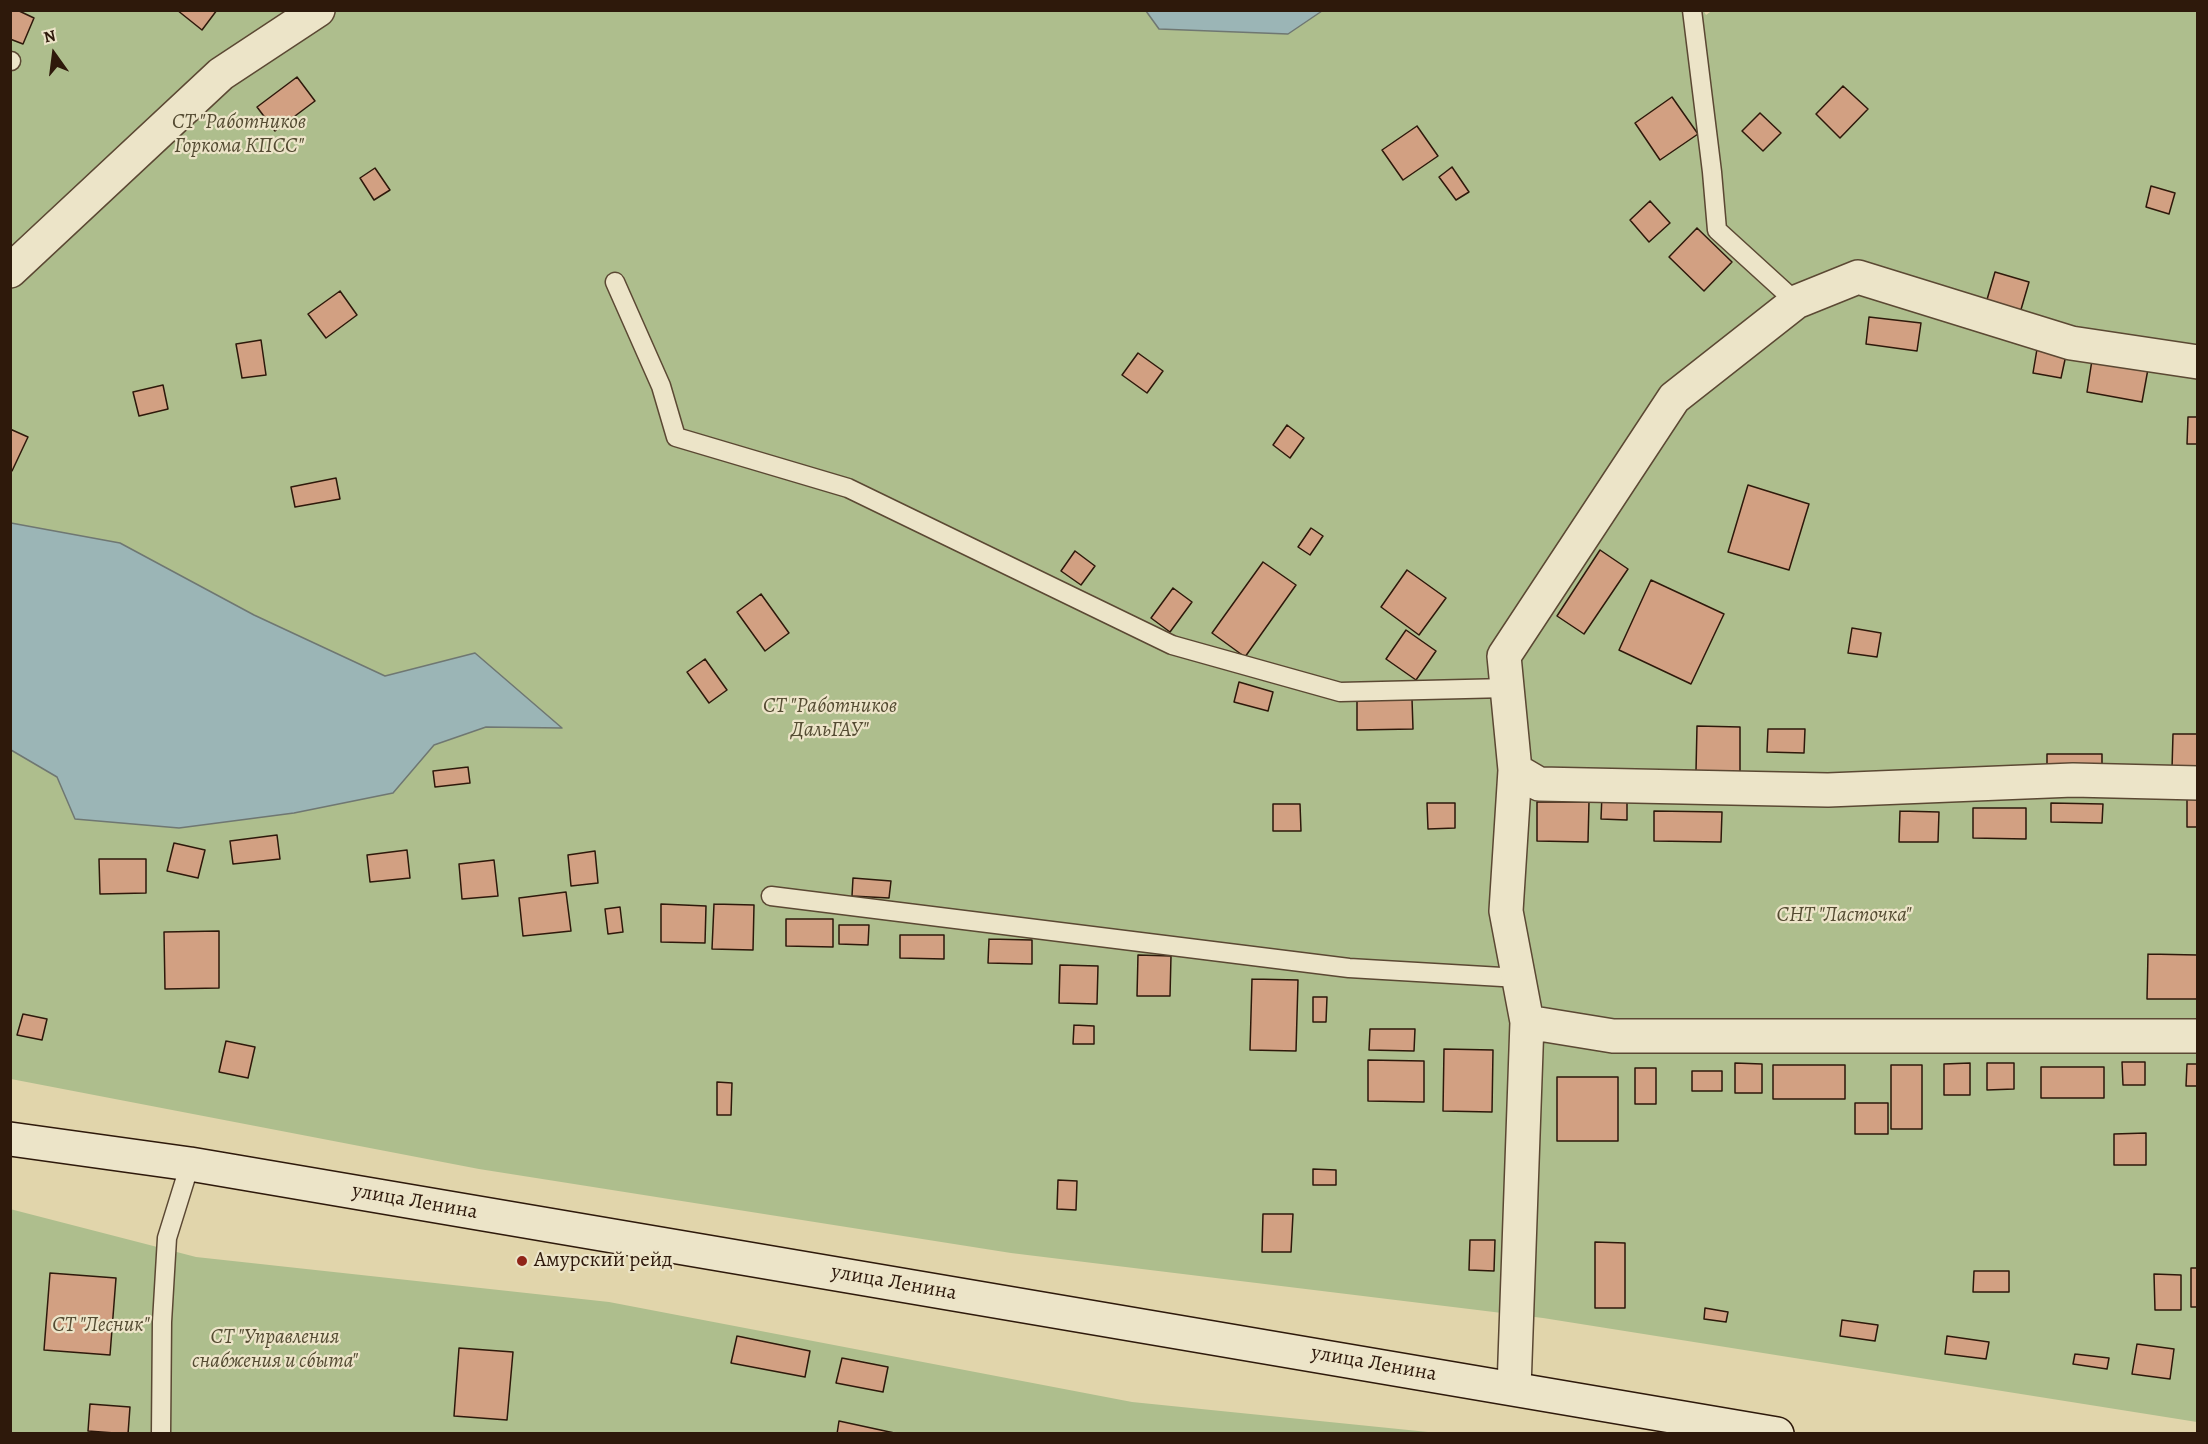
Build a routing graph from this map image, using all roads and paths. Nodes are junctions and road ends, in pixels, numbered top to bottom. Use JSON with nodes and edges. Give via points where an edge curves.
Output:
{"nodes":[{"id":1,"x":318,"y":10,"type":"edge"},
{"id":2,"x":1692,"y":10,"type":"edge"},
{"id":3,"x":10,"y":271,"type":"edge"},
{"id":4,"x":615,"y":282,"type":"dead end"},
{"id":5,"x":1796,"y":302,"type":"junction"},
{"id":6,"x":2198,"y":362,"type":"edge"},
{"id":7,"x":1507,"y":688,"type":"junction"},
{"id":8,"x":1515,"y":770,"type":"junction"},
{"id":9,"x":2198,"y":783,"type":"edge"},
{"id":10,"x":771,"y":896,"type":"dead end"},
{"id":11,"x":1519,"y":978,"type":"junction"},
{"id":12,"x":1527,"y":1022,"type":"junction"},
{"id":13,"x":2198,"y":1036,"type":"edge"},
{"id":14,"x":10,"y":1139,"type":"edge"},
{"id":15,"x":190,"y":1164,"type":"junction"},
{"id":16,"x":1514,"y":1388,"type":"junction"},
{"id":17,"x":161,"y":1434,"type":"edge"},
{"id":18,"x":1777,"y":1434,"type":"edge"}],
"edges":[{"from":1,"to":3,"type":"street","via":[[221,74]]},
{"from":2,"to":5,"type":"lane","via":[[1717,230]]},
{"from":4,"to":7,"type":"lane","via":[[661,386],[676,437],[848,489],[1172,645],[1340,692]]},
{"from":5,"to":6,"type":"street","via":[[1858,278],[2071,343]]},
{"from":5,"to":7,"type":"street","via":[[1674,398],[1504,656]]},
{"from":7,"to":8,"type":"street"},
{"from":8,"to":9,"type":"street","via":[[1539,784],[1828,790],[2073,780]]},
{"from":8,"to":11,"type":"street","via":[[1506,911]]},
{"from":10,"to":11,"type":"lane","via":[[1349,968]]},
{"from":11,"to":12,"type":"street"},
{"from":12,"to":13,"type":"street","via":[[1613,1036]]},
{"from":12,"to":16,"type":"street"},
{"from":14,"to":15,"type":"street","name":"улица Ленина"},
{"from":15,"to":16,"type":"street","name":"улица Ленина"},
{"from":15,"to":17,"type":"lane","via":[[167,1238]]},
{"from":16,"to":18,"type":"street","name":"улица Ленина"}]}
